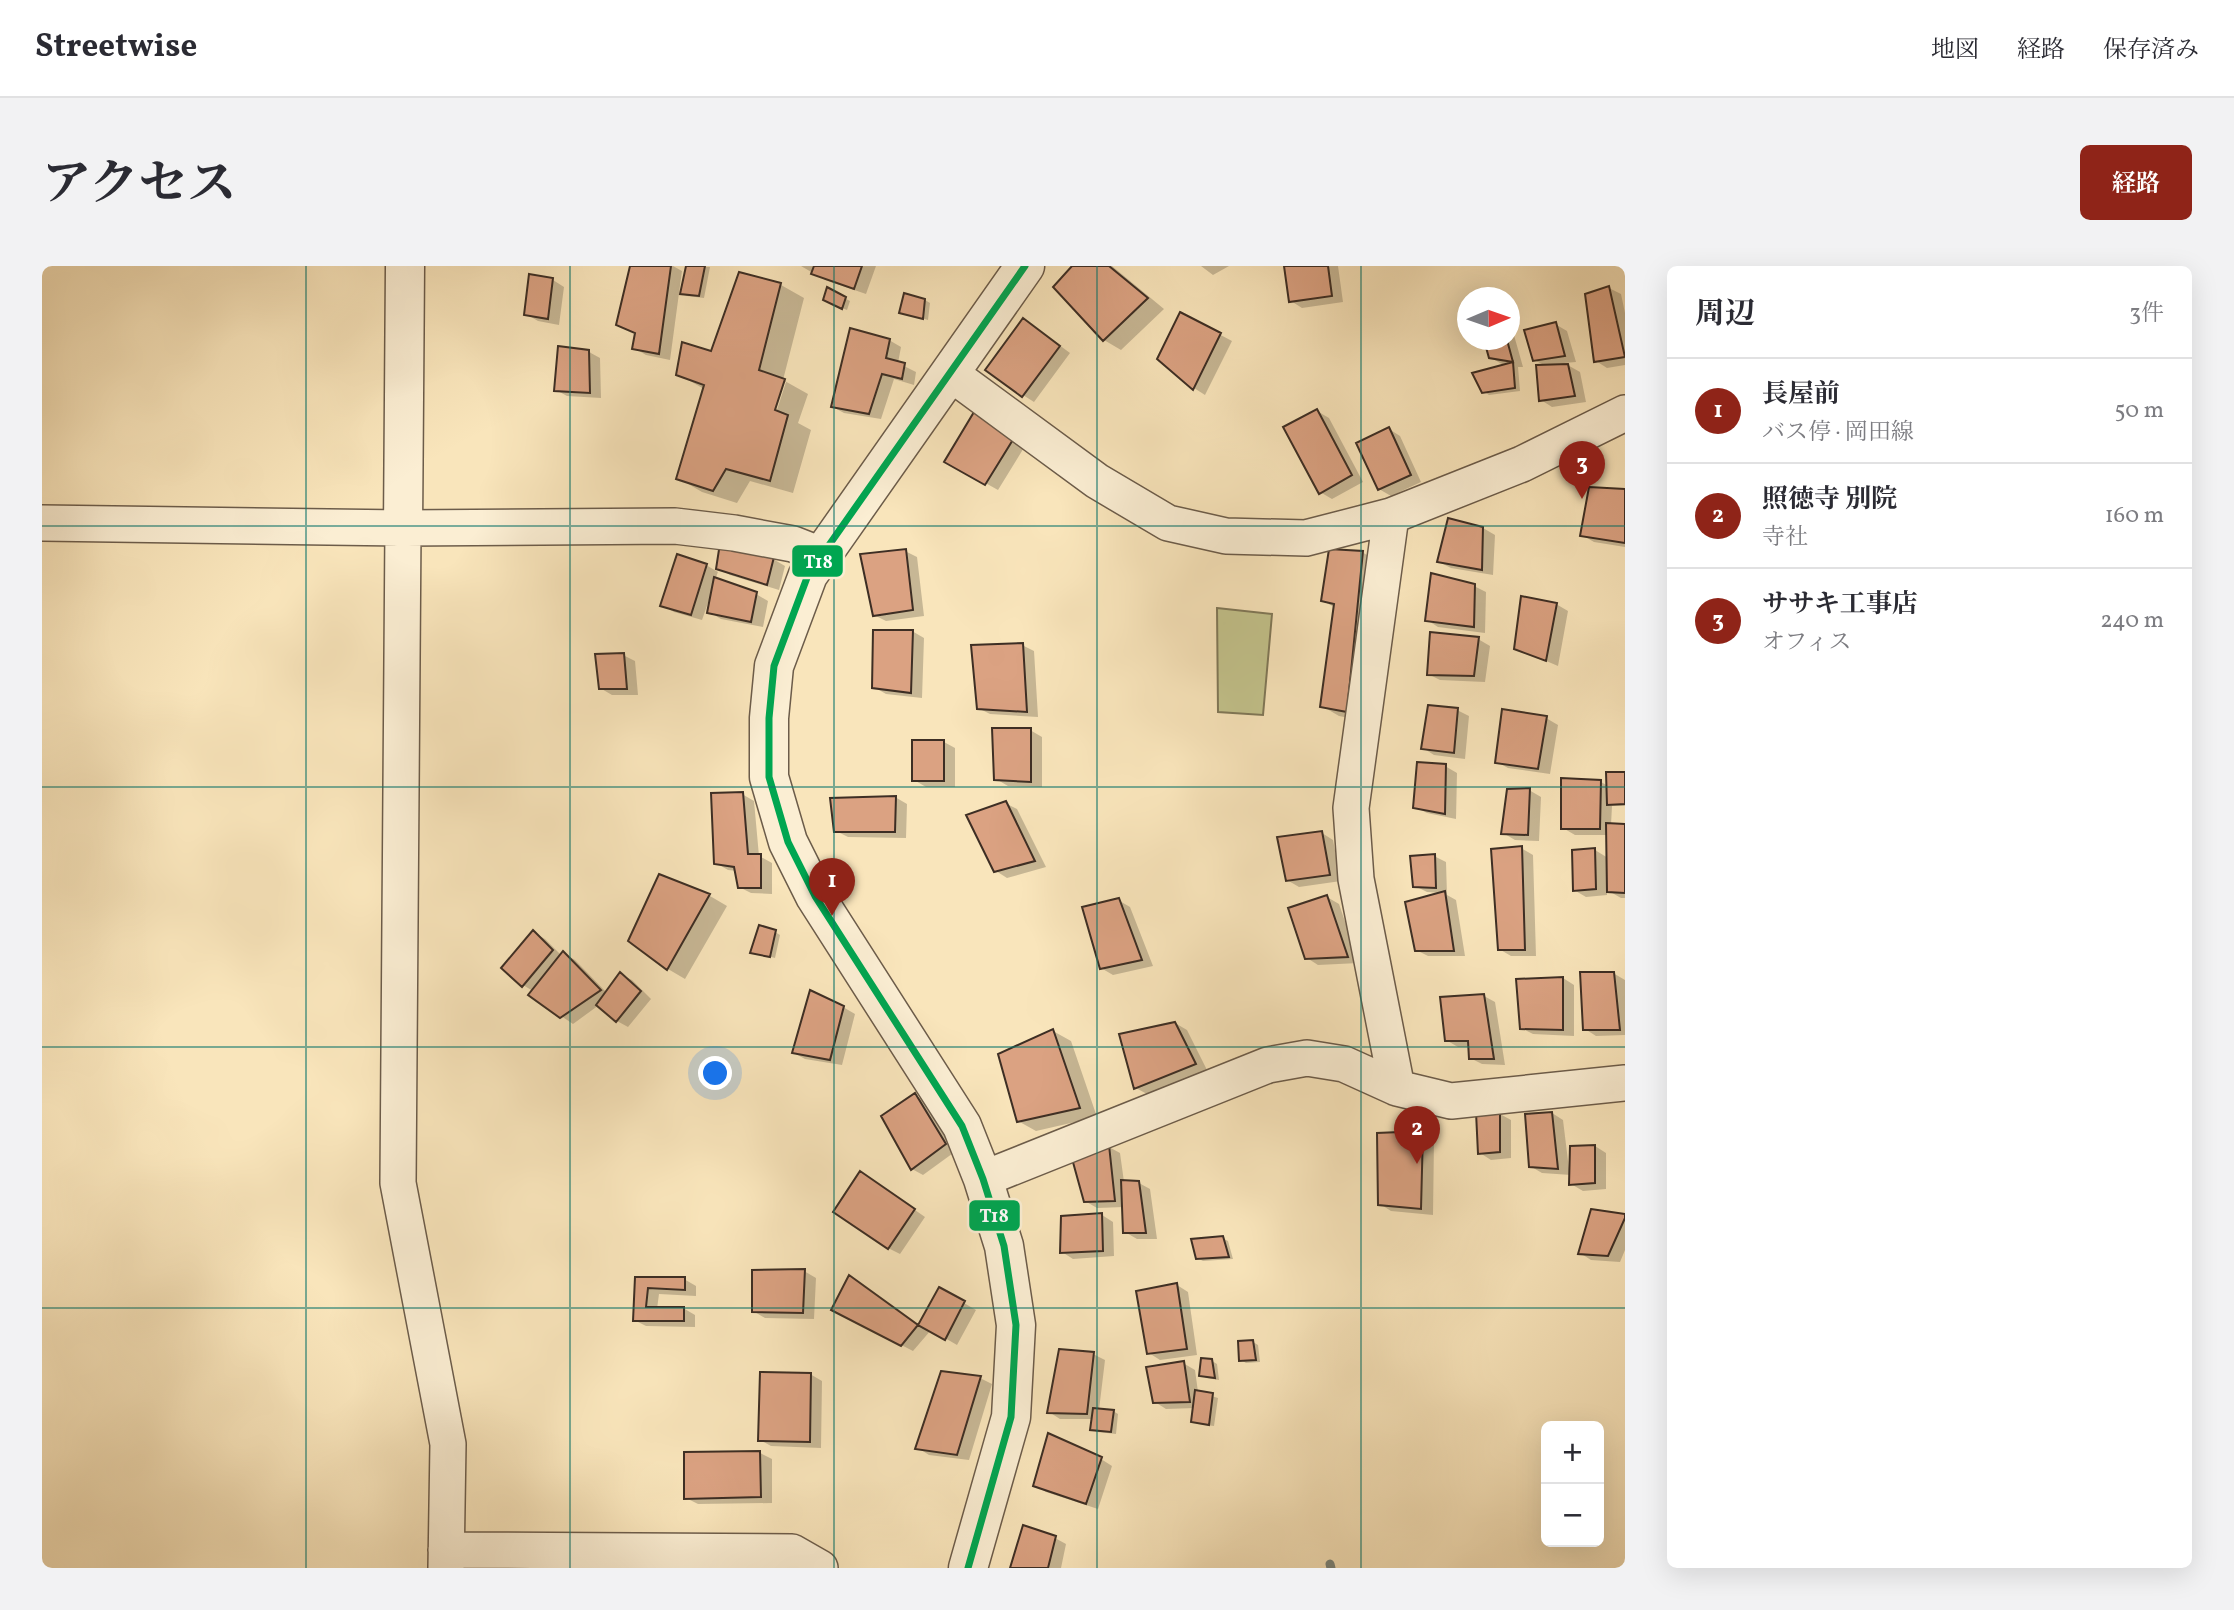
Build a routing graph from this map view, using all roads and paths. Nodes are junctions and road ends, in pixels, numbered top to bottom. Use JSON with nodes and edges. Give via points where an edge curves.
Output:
{"nodes":[{"id":1,"x":405,"y":266,"type":"edge"},
{"id":2,"x":1025,"y":266,"type":"edge"},
{"id":3,"x":950,"y":373,"type":"junction"},
{"id":4,"x":1625,"y":413,"type":"edge"},
{"id":5,"x":1391,"y":516,"type":"junction"},
{"id":6,"x":42,"y":523,"type":"edge"},
{"id":7,"x":402,"y":528,"type":"junction"},
{"id":8,"x":814,"y":565,"type":"junction"},
{"id":9,"x":1625,"y":1083,"type":"edge"},
{"id":10,"x":1396,"y":1088,"type":"junction"},
{"id":11,"x":983,"y":1179,"type":"junction"},
{"id":12,"x":446,"y":1559,"type":"edge"},
{"id":13,"x":820,"y":1568,"type":"edge"},
{"id":14,"x":968,"y":1568,"type":"edge"}],
"edges":[{"from":1,"to":7,"type":"street"},
{"from":2,"to":3,"type":"street"},
{"from":3,"to":5,"type":"street","via":[[1097,481],[1168,523],[1226,536],[1306,538]]},
{"from":3,"to":8,"type":"street"},
{"from":4,"to":5,"type":"street","via":[[1522,464]]},
{"from":5,"to":10,"type":"street","via":[[1352,808],[1356,879]]},
{"from":6,"to":7,"type":"street"},
{"from":7,"to":8,"type":"street","via":[[675,526],[781,542]]},
{"from":7,"to":12,"type":"street","via":[[398,1183],[448,1444]]},
{"from":8,"to":11,"type":"street","via":[[774,666],[769,777],[788,842],[816,896],[962,1126]]},
{"from":9,"to":10,"type":"street","via":[[1451,1101]]},
{"from":10,"to":11,"type":"street","via":[[1344,1064],[1307,1058],[1268,1065]]},
{"from":11,"to":14,"type":"street","via":[[1004,1246],[1016,1325],[1011,1416]]},
{"from":12,"to":13,"type":"street","via":[[792,1552]]}]}
